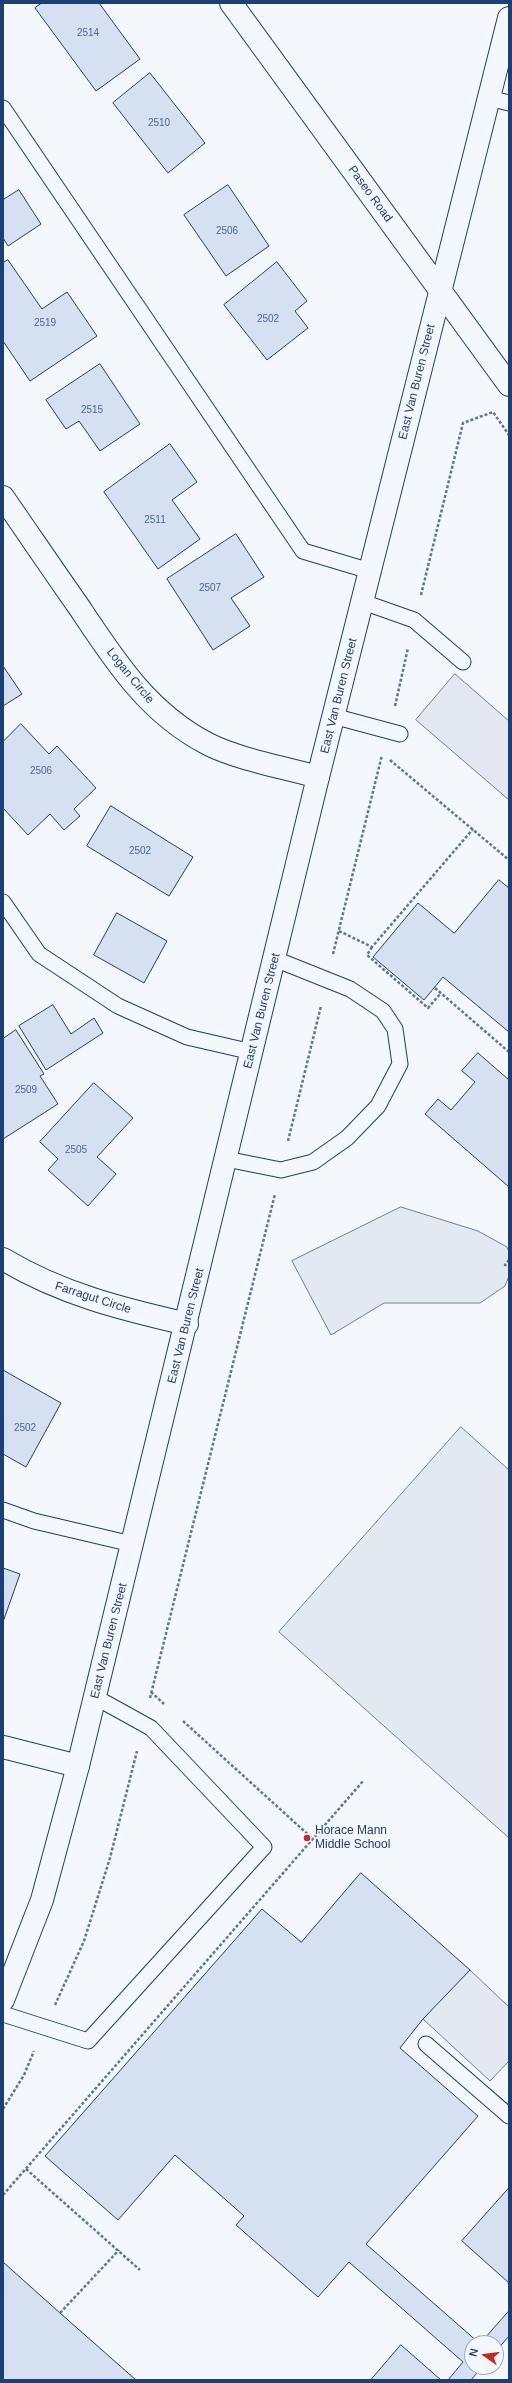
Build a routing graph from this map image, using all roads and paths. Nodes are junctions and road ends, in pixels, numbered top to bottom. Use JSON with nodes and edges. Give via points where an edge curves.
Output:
{"nodes":[{"id":1,"x":231,"y":3,"type":"edge"},
{"id":2,"x":509,"y":18,"type":"edge"},
{"id":3,"x":499,"y":101,"type":"edge"},
{"id":4,"x":3,"y":108,"type":"edge"},
{"id":5,"x":440,"y":292,"type":"junction"},
{"id":6,"x":509,"y":384,"type":"edge"},
{"id":7,"x":509,"y":435,"type":"edge"},
{"id":8,"x":3,"y":496,"type":"edge"},
{"id":9,"x":370,"y":571,"type":"junction"},
{"id":10,"x":363,"y":602,"type":"junction"},
{"id":11,"x":414,"y":620,"type":"junction"},
{"id":12,"x":463,"y":662,"type":"dead end"},
{"id":13,"x":333,"y":716,"type":"junction"},
{"id":14,"x":395,"y":733,"type":"junction"},
{"id":15,"x":382,"y":756,"type":"junction"},
{"id":16,"x":318,"y":777,"type":"junction"},
{"id":17,"x":473,"y":829,"type":"junction"},
{"id":18,"x":509,"y":860,"type":"edge"},
{"id":19,"x":3,"y":902,"type":"edge"},
{"id":20,"x":339,"y":931,"type":"junction"},
{"id":21,"x":372,"y":947,"type":"junction"},
{"id":22,"x":275,"y":959,"type":"junction"},
{"id":23,"x":327,"y":980,"type":"junction"},
{"id":24,"x":435,"y":988,"type":"dead end"},
{"id":25,"x":441,"y":993,"type":"junction"},
{"id":26,"x":252,"y":1052,"type":"junction"},
{"id":27,"x":509,"y":1052,"type":"edge"},
{"id":28,"x":226,"y":1159,"type":"junction"},
{"id":29,"x":281,"y":1170,"type":"junction"},
{"id":30,"x":3,"y":1259,"type":"edge"},
{"id":31,"x":509,"y":1260,"type":"edge"},
{"id":32,"x":509,"y":1267,"type":"edge"},
{"id":33,"x":187,"y":1324,"type":"junction"},
{"id":34,"x":3,"y":1510,"type":"edge"},
{"id":35,"x":132,"y":1544,"type":"junction"},
{"id":36,"x":151,"y":1692,"type":"junction"},
{"id":37,"x":95,"y":1697,"type":"junction"},
{"id":38,"x":168,"y":1708,"type":"dead end"},
{"id":39,"x":180,"y":1718,"type":"dead end"},
{"id":40,"x":143,"y":1723,"type":"junction"},
{"id":41,"x":3,"y":1747,"type":"edge"},
{"id":42,"x":78,"y":1766,"type":"junction"},
{"id":43,"x":364,"y":1780,"type":"dead end"},
{"id":44,"x":313,"y":1839,"type":"junction"},
{"id":45,"x":3,"y":2000,"type":"edge"},
{"id":46,"x":3,"y":2014,"type":"edge"},
{"id":47,"x":44,"y":2027,"type":"junction"},
{"id":48,"x":426,"y":2044,"type":"dead end"},
{"id":49,"x":3,"y":2109,"type":"edge"},
{"id":50,"x":509,"y":2116,"type":"edge"},
{"id":51,"x":26,"y":2169,"type":"junction"},
{"id":52,"x":3,"y":2195,"type":"edge"},
{"id":53,"x":119,"y":2250,"type":"junction"},
{"id":54,"x":140,"y":2270,"type":"dead end"},
{"id":55,"x":60,"y":2313,"type":"dead end"}],
"edges":[{"from":1,"to":5,"type":"street","name":"Paseo Road"},
{"from":2,"to":3,"type":"street","name":"East Van Buren Street"},
{"from":3,"to":5,"type":"street","name":"East Van Buren Street"},
{"from":4,"to":9,"type":"lane","via":[[303,551]]},
{"from":5,"to":6,"type":"street","name":"Paseo Road"},
{"from":5,"to":9,"type":"street","name":"East Van Buren Street"},
{"from":7,"to":11,"type":"path","via":[[492,412],[463,423]]},
{"from":8,"to":16,"type":"street","name":"Logan Circle","via":[[116,661],[148,700],[172,723],[209,745]]},
{"from":9,"to":10,"type":"street","name":"East Van Buren Street"},
{"from":10,"to":11,"type":"lane"},
{"from":10,"to":13,"type":"street","name":"East Van Buren Street"},
{"from":11,"to":12,"type":"lane"},
{"from":11,"to":14,"type":"path"},
{"from":13,"to":14,"type":"lane"},
{"from":13,"to":16,"type":"street","name":"East Van Buren Street"},
{"from":14,"to":15,"type":"path"},
{"from":15,"to":17,"type":"path","via":[[395,762]]},
{"from":15,"to":20,"type":"path"},
{"from":16,"to":22,"type":"street","name":"East Van Buren Street"},
{"from":17,"to":18,"type":"path"},
{"from":17,"to":21,"type":"path"},
{"from":19,"to":26,"type":"lane","via":[[39,954],[118,1006],[186,1037]]},
{"from":20,"to":21,"type":"path"},
{"from":20,"to":23,"type":"path"},
{"from":21,"to":25,"type":"path","via":[[367,955],[428,1008]]},
{"from":22,"to":23,"type":"lane"},
{"from":22,"to":26,"type":"street","name":"East Van Buren Street"},
{"from":23,"to":29,"type":"path"},
{"from":23,"to":29,"type":"lane","via":[[350,988],[382,1011],[395,1029],[400,1064],[378,1106],[347,1138],[313,1162]]},
{"from":24,"to":25,"type":"path"},
{"from":25,"to":27,"type":"path"},
{"from":26,"to":28,"type":"street","name":"East Van Buren Street"},
{"from":28,"to":29,"type":"lane"},
{"from":28,"to":33,"type":"street","name":"East Van Buren Street"},
{"from":29,"to":36,"type":"path"},
{"from":30,"to":33,"type":"street","name":"Farragut Circle","via":[[68,1292],[123,1309]]},
{"from":31,"to":32,"type":"path","via":[[505,1265]]},
{"from":33,"to":35,"type":"street","name":"East Van Buren Street"},
{"from":34,"to":35,"type":"lane","via":[[34,1521]]},
{"from":35,"to":37,"type":"street","name":"East Van Buren Street"},
{"from":36,"to":38,"type":"path"},
{"from":36,"to":40,"type":"path"},
{"from":37,"to":40,"type":"lane"},
{"from":37,"to":42,"type":"street","name":"East Van Buren Street"},
{"from":39,"to":44,"type":"path"},
{"from":40,"to":47,"type":"path","via":[[110,1858],[84,1941]]},
{"from":40,"to":47,"type":"lane","via":[[151,1728],[264,1847],[88,2041]]},
{"from":41,"to":42,"type":"street"},
{"from":42,"to":45,"type":"street","name":"East Van Buren Street","via":[[42,1900]]},
{"from":43,"to":44,"type":"path"},
{"from":44,"to":51,"type":"path"},
{"from":46,"to":47,"type":"lane"},
{"from":47,"to":49,"type":"path","via":[[24,2075]]},
{"from":48,"to":50,"type":"lane"},
{"from":51,"to":52,"type":"path"},
{"from":51,"to":53,"type":"path"},
{"from":53,"to":54,"type":"path"},
{"from":53,"to":55,"type":"path"}]}
